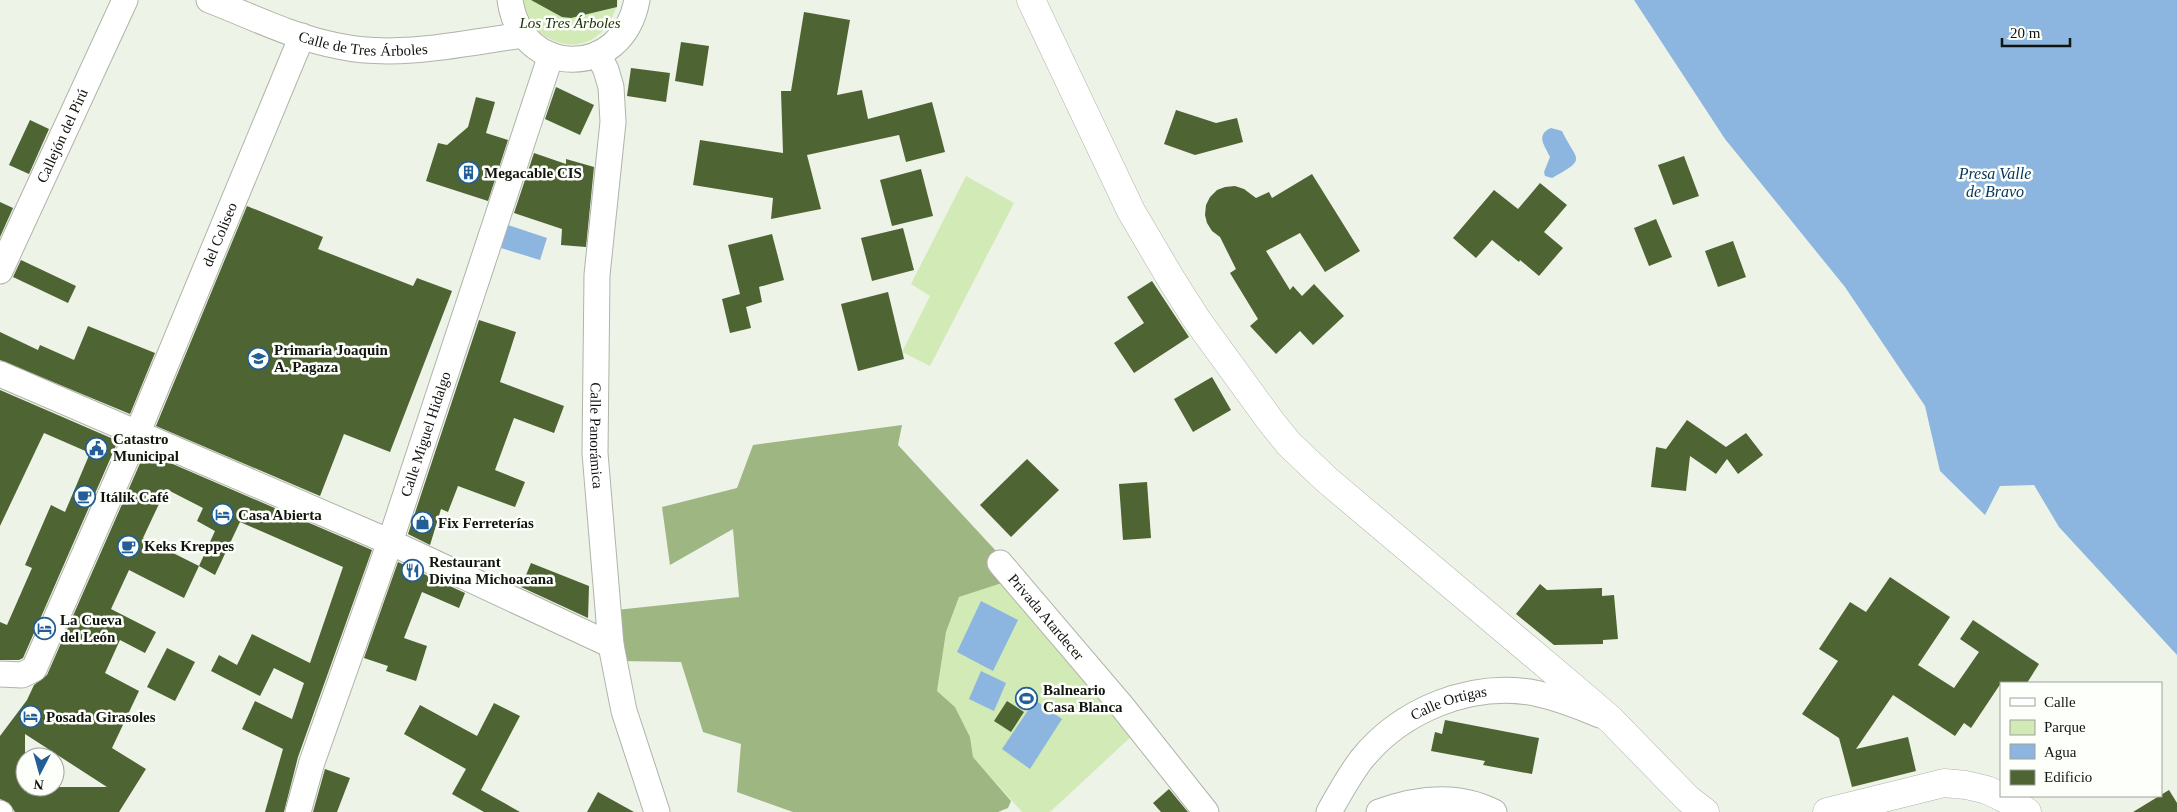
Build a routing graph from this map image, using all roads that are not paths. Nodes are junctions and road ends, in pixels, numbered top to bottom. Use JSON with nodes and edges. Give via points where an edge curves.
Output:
{"nodes":[{"id":1,"x":125,"y":0,"type":"edge"},
{"id":2,"x":209,"y":0,"type":"edge"},
{"id":3,"x":510,"y":0,"type":"edge"},
{"id":4,"x":637,"y":0,"type":"edge"},
{"id":5,"x":1031,"y":0,"type":"edge"},
{"id":6,"x":524,"y":35,"type":"junction"},
{"id":7,"x":302,"y":36,"type":"junction"},
{"id":8,"x":598,"y":54,"type":"junction"},
{"id":9,"x":551,"y":55,"type":"junction"},
{"id":10,"x":0,"y":271,"type":"edge"},
{"id":11,"x":0,"y":374,"type":"edge"},
{"id":12,"x":137,"y":434,"type":"junction"},
{"id":13,"x":390,"y":542,"type":"junction"},
{"id":14,"x":1000,"y":563,"type":"dead end"},
{"id":15,"x":611,"y":646,"type":"junction"},
{"id":16,"x":0,"y":674,"type":"edge"},
{"id":17,"x":1610,"y":719,"type":"junction"},
{"id":18,"x":2000,"y":796,"type":"edge"},
{"id":19,"x":2002,"y":797,"type":"edge"},
{"id":20,"x":0,"y":810,"type":"edge"},
{"id":21,"x":4,"y":812,"type":"edge"},
{"id":22,"x":298,"y":812,"type":"edge"},
{"id":23,"x":657,"y":812,"type":"edge"},
{"id":24,"x":1206,"y":812,"type":"edge"},
{"id":25,"x":1329,"y":812,"type":"edge"},
{"id":26,"x":1379,"y":812,"type":"edge"},
{"id":27,"x":1494,"y":812,"type":"edge"},
{"id":28,"x":1705,"y":812,"type":"edge"},
{"id":29,"x":1827,"y":812,"type":"edge"},
{"id":30,"x":2027,"y":812,"type":"edge"}],
"edges":[{"from":1,"to":10,"type":"street","name":"Callejón del Pirú"},
{"from":2,"to":7,"type":"street","name":"Calle de Tres Árboles"},
{"from":3,"to":6,"type":"street","via":[[511,11]]},
{"from":4,"to":8,"type":"street","via":[[626,32],[614,46]]},
{"from":5,"to":17,"type":"main road","via":[[1141,228],[1197,320],[1279,432],[1327,480]]},
{"from":6,"to":7,"type":"street","name":"Calle de Tres Árboles","via":[[400,50],[339,47]]},
{"from":6,"to":9,"type":"street"},
{"from":7,"to":12,"type":"street","name":"del Coliseo"},
{"from":8,"to":9,"type":"street","via":[[574,59]]},
{"from":8,"to":15,"type":"street","name":"Calle Panorámica","via":[[611,87],[613,105],[597,275],[596,444]]},
{"from":9,"to":13,"type":"street","name":"Calle Miguel Hidalgo"},
{"from":11,"to":12,"type":"street"},
{"from":12,"to":13,"type":"street"},
{"from":12,"to":16,"type":"street","name":"del Coliseo","via":[[34,669],[22,675]]},
{"from":13,"to":15,"type":"street"},
{"from":13,"to":22,"type":"street","name":"Calle Miguel Hidalgo","via":[[312,762]]},
{"from":14,"to":24,"type":"street","name":"Privada Atardecer","via":[[1121,705]]},
{"from":15,"to":23,"type":"street","name":"Calle Panorámica","via":[[624,711]]},
{"from":17,"to":25,"type":"street","name":"Calle Ortigas","via":[[1535,693],[1488,691],[1442,702],[1399,725],[1380,741],[1347,780]]},
{"from":17,"to":28,"type":"main road","via":[[1688,799]]},
{"from":18,"to":29,"type":"main road","via":[[1966,785],[1944,783]]},
{"from":19,"to":30,"type":"main road"},
{"from":20,"to":21,"type":"street"},
{"from":26,"to":27,"type":"street","via":[[1403,803],[1436,799],[1468,803]]}]}
